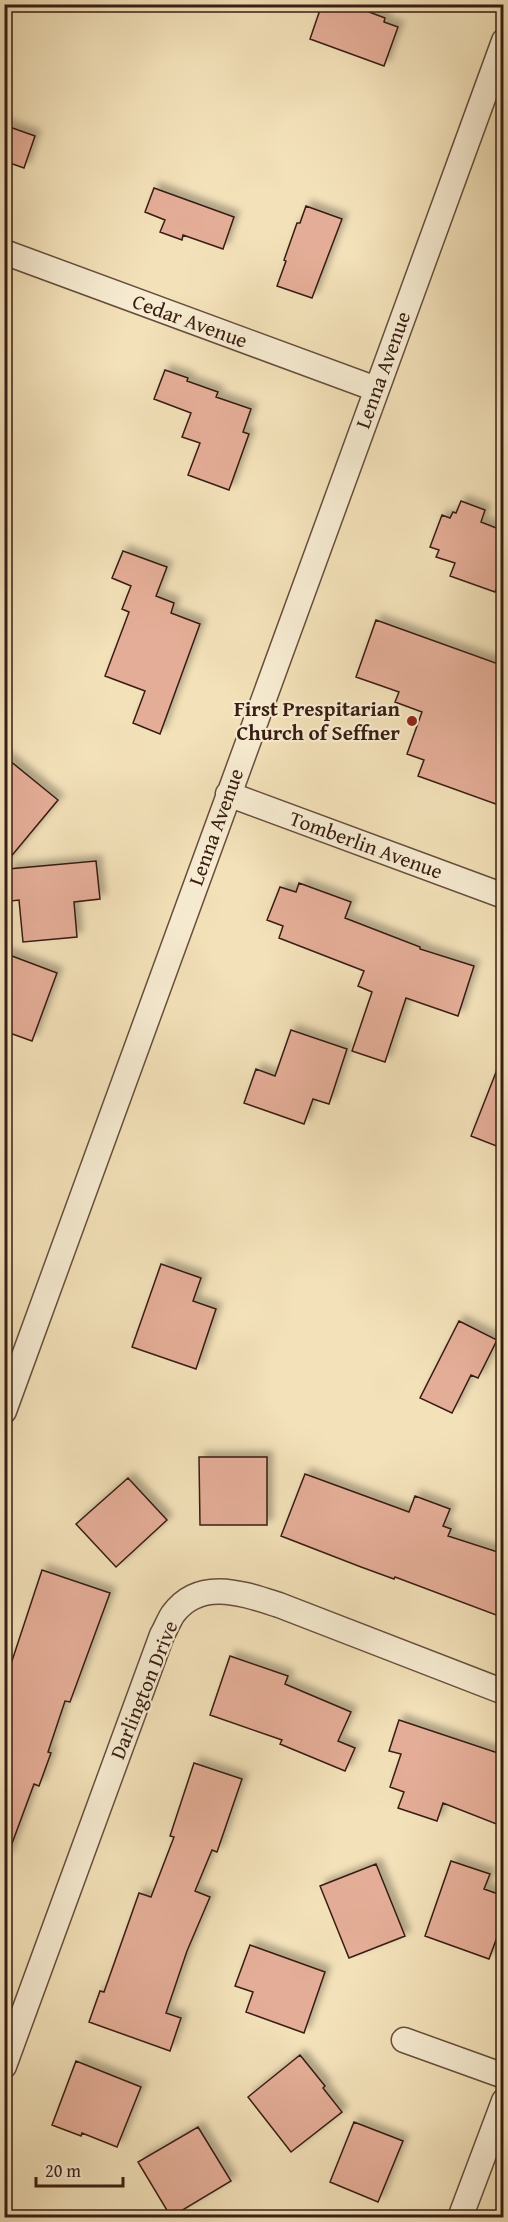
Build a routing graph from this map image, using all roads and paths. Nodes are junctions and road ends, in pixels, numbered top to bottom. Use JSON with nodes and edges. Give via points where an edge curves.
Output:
{"nodes":[{"id":1,"x":504,"y":41,"type":"edge"},
{"id":2,"x":4,"y":252,"type":"edge"},
{"id":3,"x":376,"y":389,"type":"junction"},
{"id":4,"x":228,"y":794,"type":"junction"},
{"id":5,"x":504,"y":896,"type":"edge"},
{"id":6,"x":4,"y":1411,"type":"edge"},
{"id":7,"x":504,"y":1692,"type":"edge"},
{"id":8,"x":404,"y":2040,"type":"dead end"},
{"id":9,"x":4,"y":2066,"type":"edge"},
{"id":10,"x":504,"y":2076,"type":"edge"},
{"id":11,"x":504,"y":2101,"type":"edge"},
{"id":12,"x":460,"y":2217,"type":"edge"}],
"edges":[{"from":1,"to":3,"type":"street","name":"Lenna Avenue"},
{"from":2,"to":3,"type":"street","name":"Cedar Avenue"},
{"from":3,"to":4,"type":"street","name":"Lenna Avenue"},
{"from":4,"to":5,"type":"street","name":"Tomberlin Avenue"},
{"from":4,"to":6,"type":"street","name":"Lenna Avenue"},
{"from":7,"to":9,"type":"street","name":"Darlington Drive","via":[[243,1593],[206,1592],[189,1600],[174,1613],[162,1635]]},
{"from":8,"to":10,"type":"street"},
{"from":11,"to":12,"type":"street"}]}
